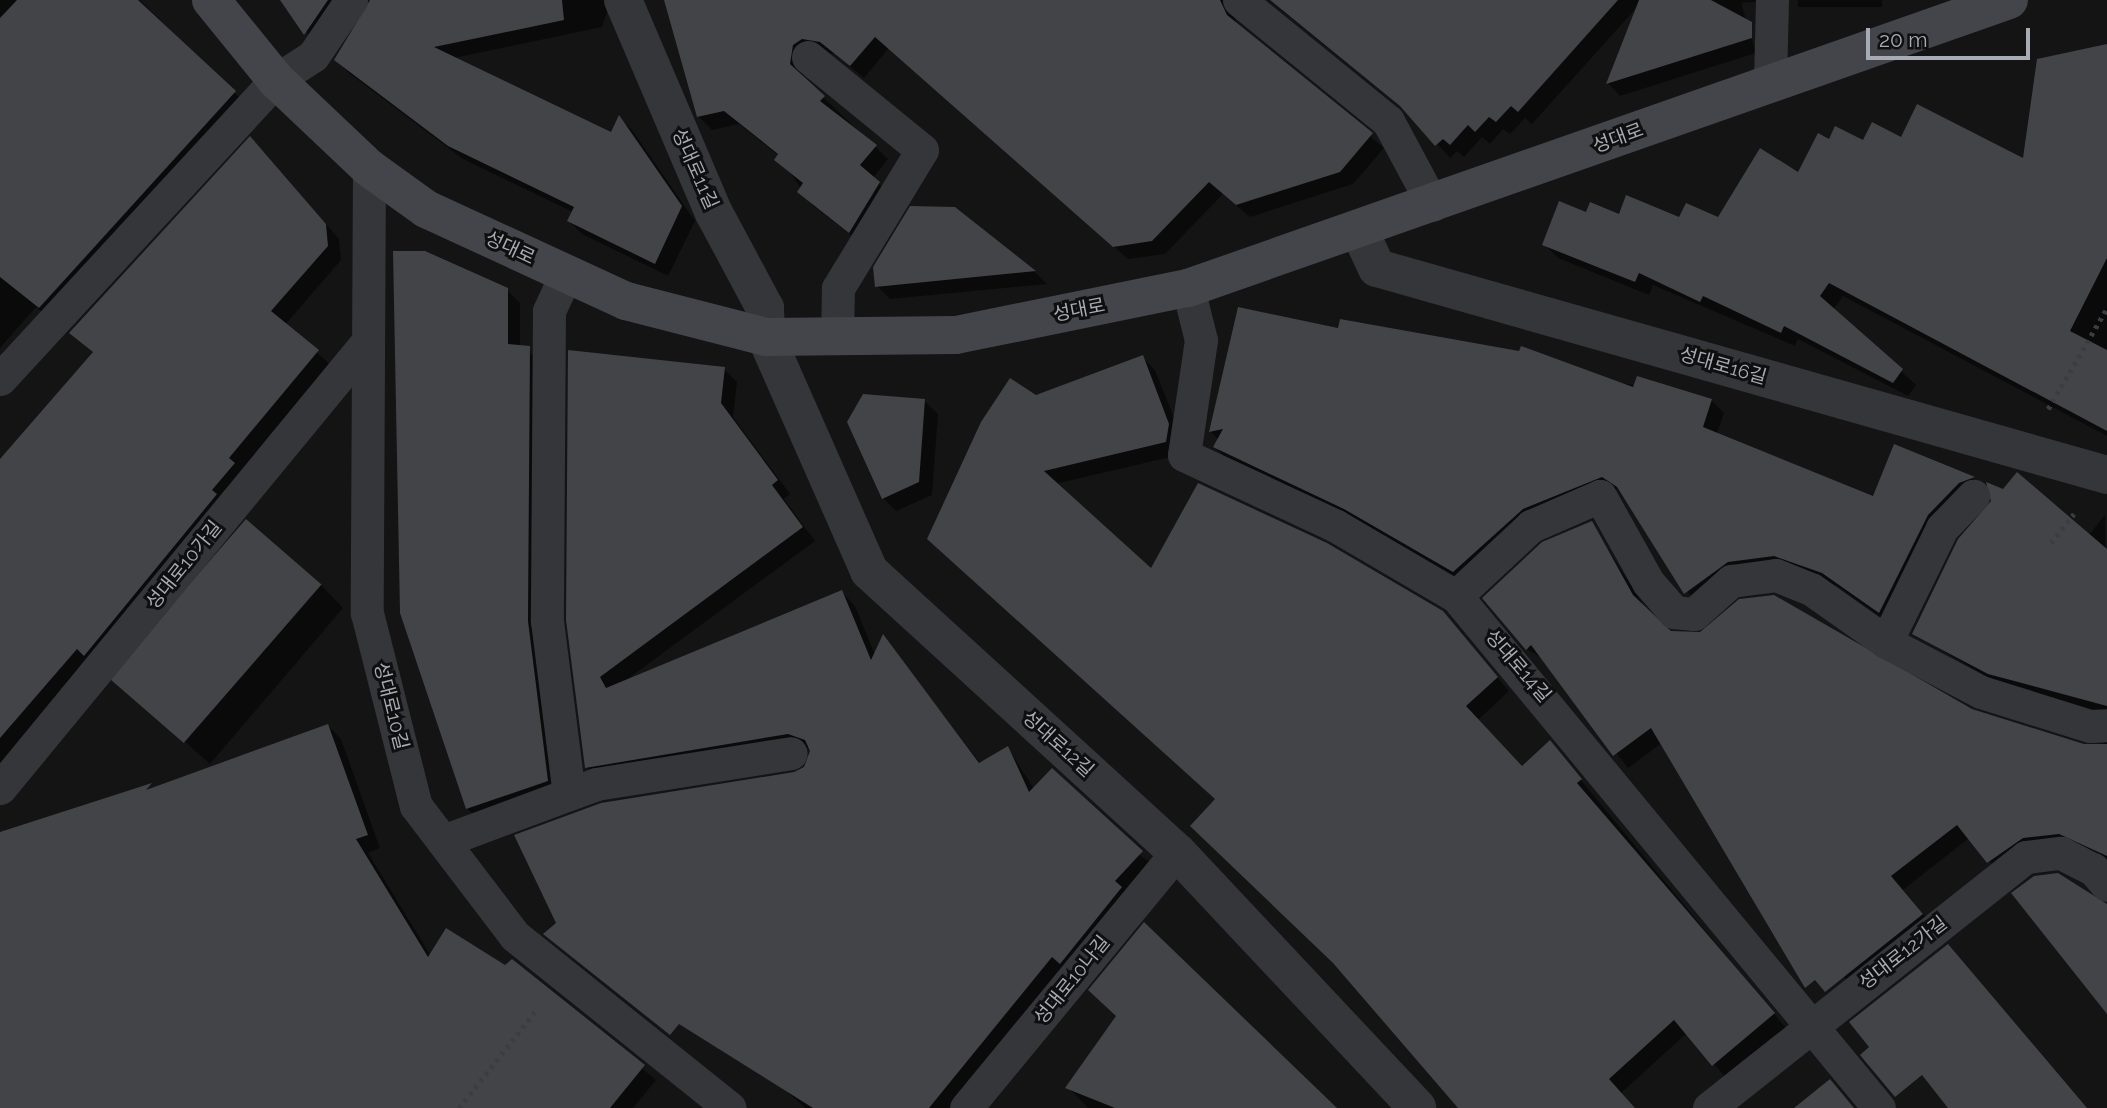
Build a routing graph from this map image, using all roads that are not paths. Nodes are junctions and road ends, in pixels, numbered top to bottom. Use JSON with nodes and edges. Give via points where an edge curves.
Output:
{"nodes":[{"id":1,"x":212,"y":0,"type":"edge"},
{"id":2,"x":351,"y":0,"type":"edge"},
{"id":3,"x":623,"y":0,"type":"edge"},
{"id":4,"x":1240,"y":0,"type":"edge"},
{"id":5,"x":1772,"y":0,"type":"edge"},
{"id":6,"x":2005,"y":1,"type":"edge"},
{"id":7,"x":808,"y":57,"type":"dead end"},
{"id":8,"x":276,"y":80,"type":"junction"},
{"id":9,"x":1770,"y":82,"type":"junction"},
{"id":10,"x":369,"y":168,"type":"junction"},
{"id":11,"x":1433,"y":205,"type":"junction"},
{"id":12,"x":1360,"y":232,"type":"junction"},
{"id":13,"x":566,"y":274,"type":"junction"},
{"id":14,"x":1188,"y":288,"type":"junction"},
{"id":15,"x":836,"y":336,"type":"junction"},
{"id":16,"x":766,"y":337,"type":"junction"},
{"id":17,"x":368,"y":341,"type":"junction"},
{"id":18,"x":0,"y":379,"type":"edge"},
{"id":19,"x":2107,"y":475,"type":"edge"},
{"id":20,"x":1973,"y":495,"type":"dead end"},
{"id":21,"x":1456,"y":596,"type":"junction"},
{"id":22,"x":1886,"y":642,"type":"junction"},
{"id":23,"x":2107,"y":725,"type":"edge"},
{"id":24,"x":792,"y":753,"type":"dead end"},
{"id":25,"x":0,"y":788,"type":"edge"},
{"id":26,"x":569,"y":794,"type":"junction"},
{"id":27,"x":443,"y":841,"type":"junction"},
{"id":28,"x":1177,"y":852,"type":"junction"},
{"id":29,"x":2107,"y":886,"type":"edge"},
{"id":30,"x":1815,"y":1023,"type":"junction"},
{"id":31,"x":730,"y":1108,"type":"edge"},
{"id":32,"x":966,"y":1108,"type":"edge"},
{"id":33,"x":1417,"y":1108,"type":"edge"},
{"id":34,"x":1709,"y":1108,"type":"edge"},
{"id":35,"x":1879,"y":1108,"type":"edge"}],
"edges":[{"from":1,"to":8,"type":"street","name":"성대로"},
{"from":2,"to":8,"type":"lane","via":[[313,56]]},
{"from":3,"to":16,"type":"street","name":"성대로11길","via":[[714,213],[765,309]]},
{"from":4,"to":11,"type":"lane","via":[[1388,121]]},
{"from":5,"to":9,"type":"lane"},
{"from":6,"to":9,"type":"street","name":"성대로"},
{"from":7,"to":15,"type":"lane","via":[[922,150],[838,288]]},
{"from":8,"to":10,"type":"street","name":"성대로"},
{"from":8,"to":18,"type":"lane"},
{"from":9,"to":11,"type":"street","name":"성대로"},
{"from":10,"to":13,"type":"street","name":"성대로","via":[[426,209]]},
{"from":10,"to":17,"type":"lane","name":"성대로10길"},
{"from":11,"to":12,"type":"street","name":"성대로"},
{"from":12,"to":14,"type":"street","name":"성대로"},
{"from":12,"to":19,"type":"street","name":"성대로16길","via":[[1377,268]]},
{"from":13,"to":16,"type":"street","name":"성대로","via":[[626,301]]},
{"from":13,"to":26,"type":"lane","via":[[549,311],[547,621]]},
{"from":14,"to":15,"type":"street","name":"성대로","via":[[956,335]]},
{"from":14,"to":21,"type":"lane","name":"성대로14길","via":[[1201,340],[1184,455],[1336,526]]},
{"from":15,"to":16,"type":"street","name":"성대로"},
{"from":16,"to":28,"type":"street","name":"성대로12길","via":[[869,571]]},
{"from":17,"to":25,"type":"lane","name":"성대로10가길"},
{"from":17,"to":27,"type":"lane","name":"성대로10길","via":[[367,613],[416,806]]},
{"from":20,"to":22,"type":"lane","via":[[1942,528]]},
{"from":21,"to":22,"type":"lane","via":[[1531,526],[1600,496],[1648,582],[1674,612],[1693,614],[1731,581],[1776,575],[1811,589]]},
{"from":21,"to":30,"type":"lane","name":"성대로14길"},
{"from":22,"to":23,"type":"lane","via":[[1981,692],[2090,726]]},
{"from":24,"to":26,"type":"lane","via":[[596,784]]},
{"from":26,"to":27,"type":"lane"},
{"from":27,"to":31,"type":"lane","name":"성대로10길","via":[[514,936]]},
{"from":28,"to":32,"type":"lane","name":"성대로10나길"},
{"from":28,"to":33,"type":"street","name":"성대로12길"},
{"from":29,"to":30,"type":"lane","name":"성대로12가길","via":[[2093,869],[2061,853],[2026,857]]},
{"from":30,"to":34,"type":"lane","name":"성대로12가길"},
{"from":30,"to":35,"type":"lane","name":"성대로14길"}]}
